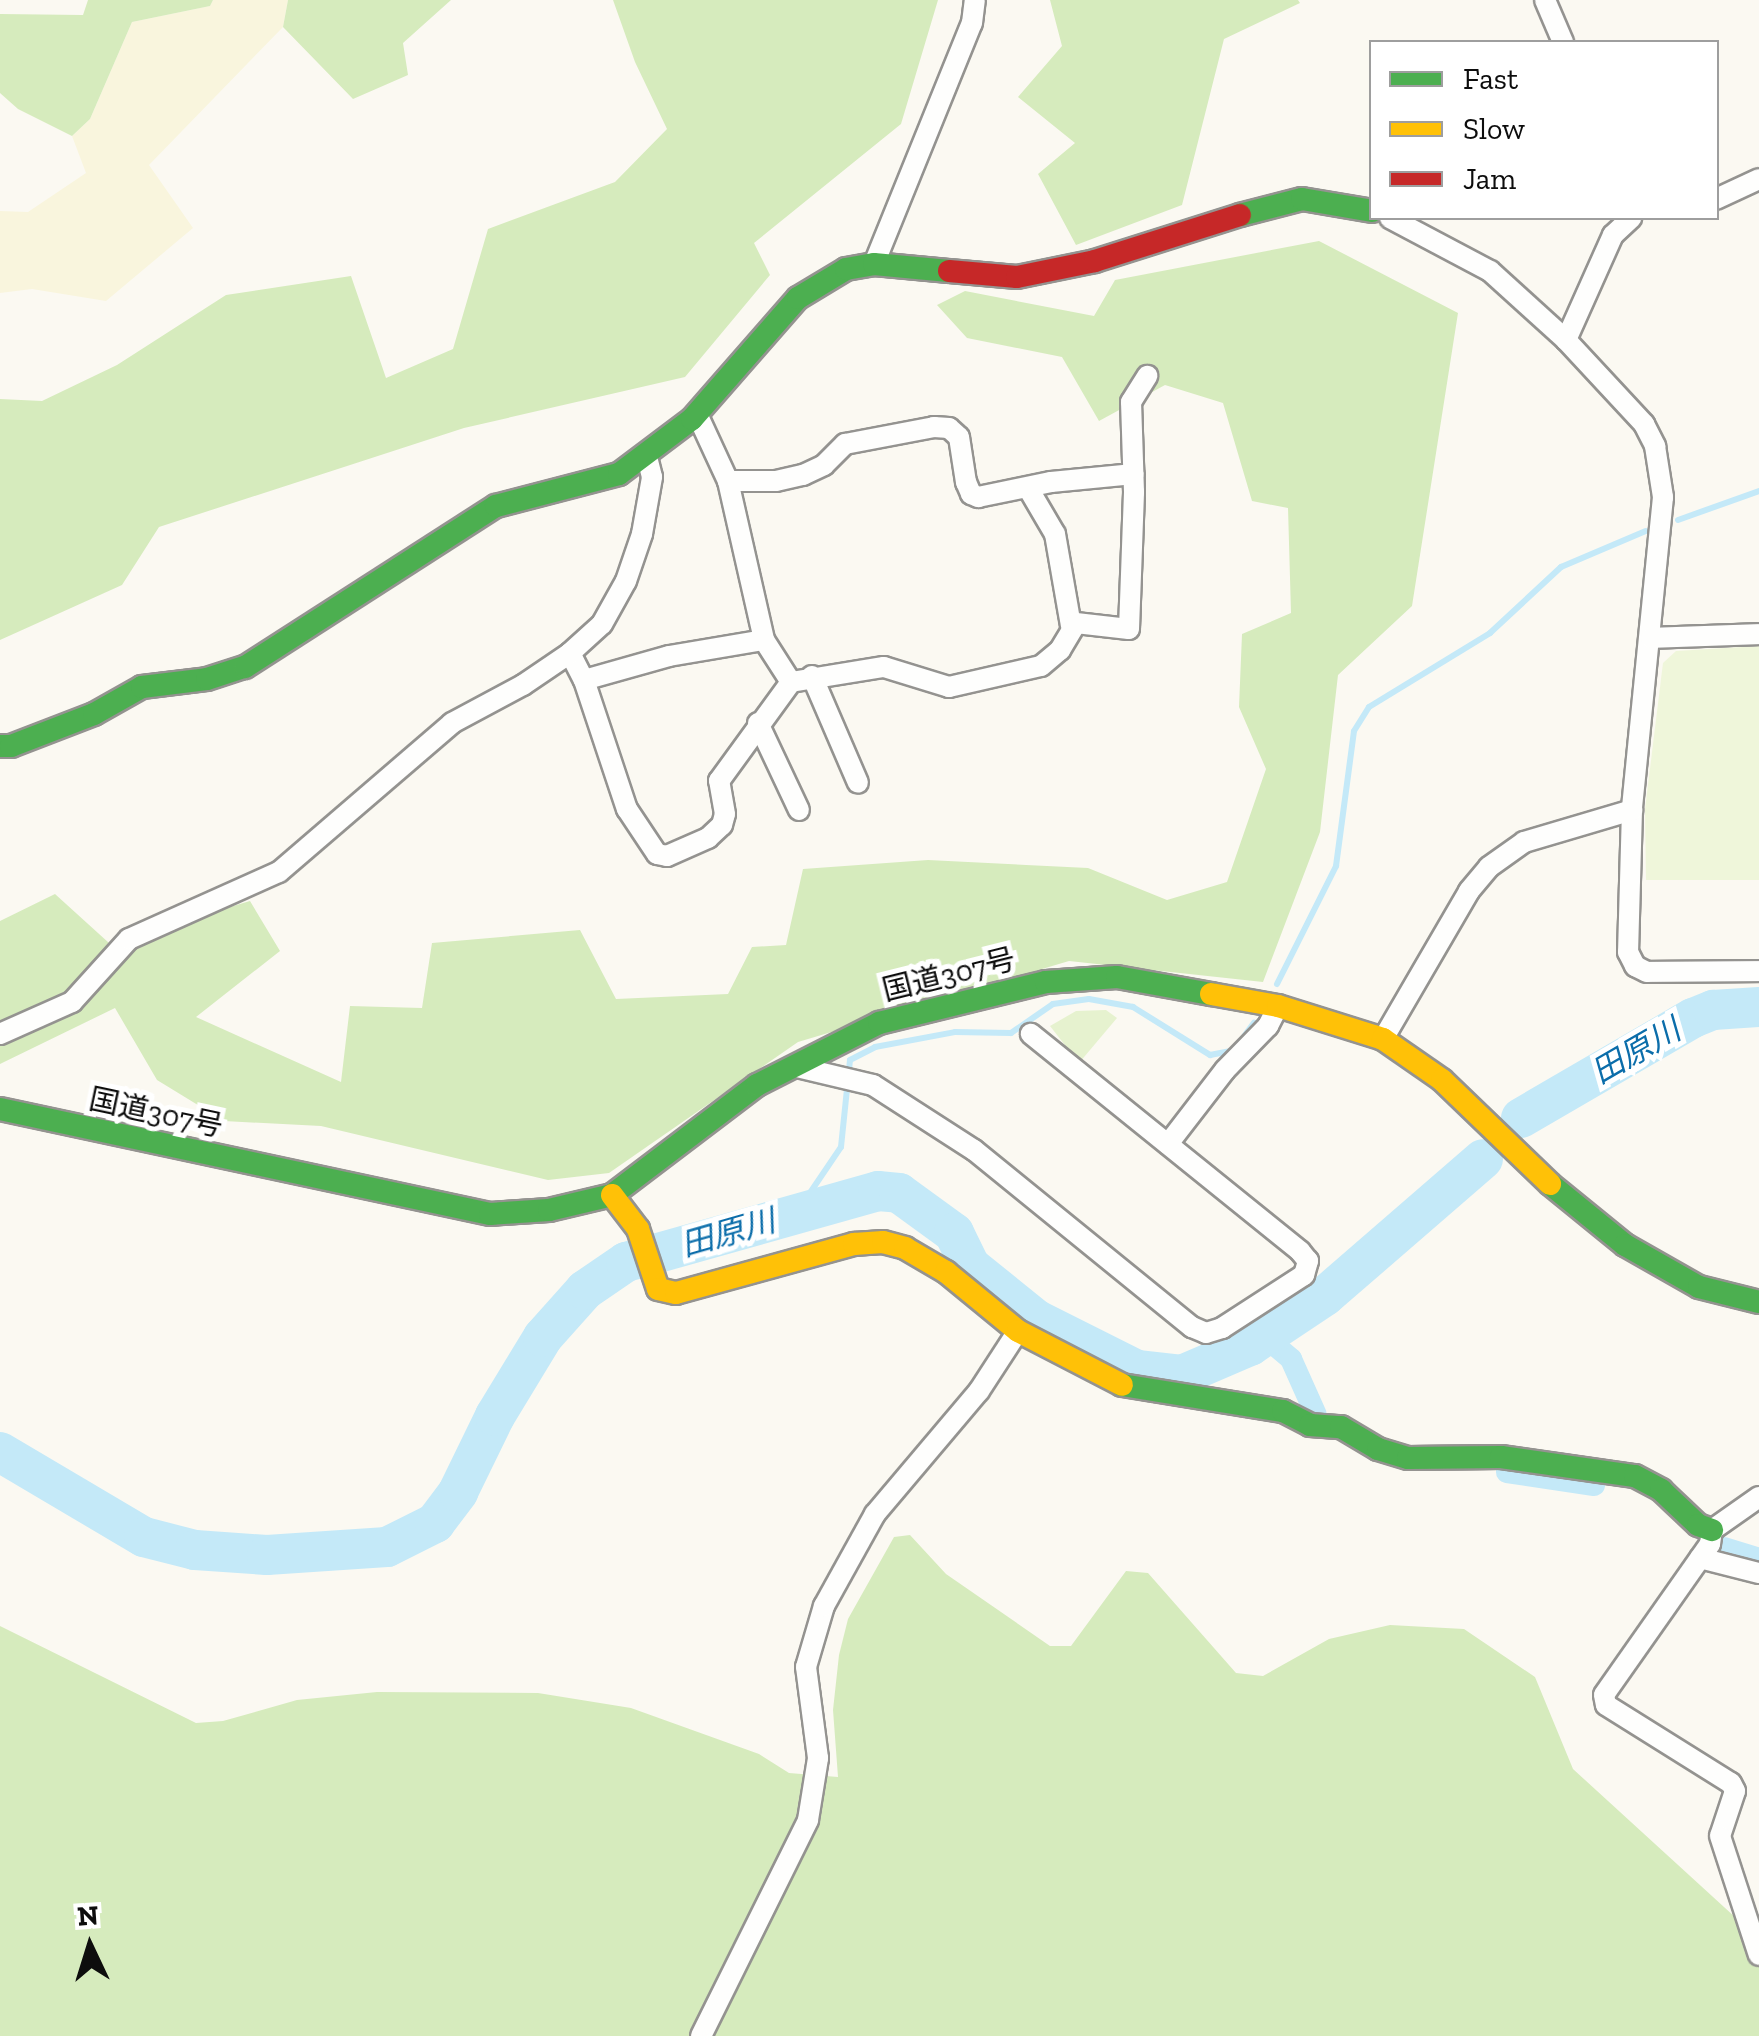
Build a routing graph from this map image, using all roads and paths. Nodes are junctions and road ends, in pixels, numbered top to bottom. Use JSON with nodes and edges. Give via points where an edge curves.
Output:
{"nodes":[{"id":1,"x":975,"y":0,"type":"edge"},
{"id":2,"x":1545,"y":0,"type":"edge"},
{"id":3,"x":1562,"y":40,"type":"edge"},
{"id":4,"x":1759,"y":179,"type":"edge"},
{"id":5,"x":1719,"y":198,"type":"edge"},
{"id":6,"x":1369,"y":210,"type":"edge"},
{"id":7,"x":1394,"y":220,"type":"edge"},
{"id":8,"x":1629,"y":220,"type":"edge"},
{"id":9,"x":874,"y":264,"type":"junction"},
{"id":10,"x":1566,"y":340,"type":"junction"},
{"id":11,"x":1147,"y":376,"type":"dead end"},
{"id":12,"x":696,"y":414,"type":"junction"},
{"id":13,"x":647,"y":458,"type":"junction"},
{"id":14,"x":1134,"y":474,"type":"junction"},
{"id":15,"x":728,"y":481,"type":"junction"},
{"id":16,"x":1028,"y":488,"type":"junction"},
{"id":17,"x":1071,"y":626,"type":"junction"},
{"id":18,"x":1759,"y":634,"type":"edge"},
{"id":19,"x":1651,"y":638,"type":"junction"},
{"id":20,"x":764,"y":640,"type":"junction"},
{"id":21,"x":570,"y":652,"type":"junction"},
{"id":22,"x":812,"y":676,"type":"junction"},
{"id":23,"x":584,"y":680,"type":"junction"},
{"id":24,"x":791,"y":682,"type":"junction"},
{"id":25,"x":758,"y":724,"type":"junction"},
{"id":26,"x":0,"y":746,"type":"edge"},
{"id":27,"x":858,"y":783,"type":"dead end"},
{"id":28,"x":799,"y":810,"type":"dead end"},
{"id":29,"x":1632,"y":810,"type":"junction"},
{"id":30,"x":1759,"y":971,"type":"edge"},
{"id":31,"x":1278,"y":1006,"type":"junction"},
{"id":32,"x":0,"y":1034,"type":"edge"},
{"id":33,"x":1030,"y":1034,"type":"dead end"},
{"id":34,"x":1382,"y":1039,"type":"junction"},
{"id":35,"x":797,"y":1067,"type":"junction"},
{"id":36,"x":0,"y":1109,"type":"edge"},
{"id":37,"x":1168,"y":1144,"type":"junction"},
{"id":38,"x":612,"y":1194,"type":"junction"},
{"id":39,"x":1759,"y":1302,"type":"edge"},
{"id":40,"x":1018,"y":1331,"type":"junction"},
{"id":41,"x":1759,"y":1497,"type":"edge"},
{"id":42,"x":1712,"y":1530,"type":"junction"},
{"id":43,"x":1700,"y":1558,"type":"junction"},
{"id":44,"x":1759,"y":1573,"type":"edge"},
{"id":45,"x":1759,"y":1954,"type":"edge"},
{"id":46,"x":701,"y":2036,"type":"edge"}],
"edges":[{"from":1,"to":9,"type":"street","via":[[972,22]]},
{"from":2,"to":3,"type":"street"},
{"from":4,"to":5,"type":"street"},
{"from":6,"to":9,"type":"main road","via":[[1302,199],[1095,261],[1017,277]]},
{"from":7,"to":10,"type":"street","via":[[1490,271]]},
{"from":8,"to":10,"type":"street","via":[[1613,235]]},
{"from":9,"to":12,"type":"main road","via":[[846,268],[798,298]]},
{"from":10,"to":19,"type":"street","via":[[1644,424],[1660,461]]},
{"from":11,"to":14,"type":"street","via":[[1131,402]]},
{"from":12,"to":13,"type":"main road"},
{"from":12,"to":15,"type":"street"},
{"from":13,"to":21,"type":"street","via":[[652,477],[626,580],[602,624]]},
{"from":13,"to":26,"type":"main road","via":[[586,486],[496,506],[244,667],[142,687],[94,714]]},
{"from":14,"to":16,"type":"street"},
{"from":14,"to":17,"type":"street","via":[[1129,629],[1088,621]]},
{"from":15,"to":16,"type":"street","via":[[803,475],[845,444],[934,427],[949,428],[959,438],[970,494],[991,497]]},
{"from":15,"to":20,"type":"street"},
{"from":16,"to":17,"type":"street","via":[[1055,534]]},
{"from":17,"to":22,"type":"street","via":[[1060,650],[1040,666],[949,687],[895,668]]},
{"from":18,"to":19,"type":"street"},
{"from":19,"to":29,"type":"street"},
{"from":20,"to":23,"type":"street"},
{"from":20,"to":24,"type":"street"},
{"from":21,"to":23,"type":"street"},
{"from":21,"to":32,"type":"street","via":[[452,722],[279,872],[130,939],[72,1002]]},
{"from":22,"to":24,"type":"street"},
{"from":22,"to":27,"type":"street"},
{"from":23,"to":25,"type":"street","via":[[627,809],[657,854],[708,838],[722,826],[719,781]]},
{"from":24,"to":25,"type":"street"},
{"from":25,"to":28,"type":"street"},
{"from":29,"to":30,"type":"street","via":[[1628,952],[1635,966],[1647,972]]},
{"from":29,"to":34,"type":"street","via":[[1524,842],[1489,867]]},
{"from":31,"to":34,"type":"main road","name":"国道307号"},
{"from":31,"to":35,"type":"main road","name":"国道307号","via":[[1117,976],[1046,982],[880,1023]]},
{"from":31,"to":37,"type":"street"},
{"from":33,"to":37,"type":"street"},
{"from":34,"to":39,"type":"main road","name":"国道307号","via":[[1442,1080],[1524,1163],[1625,1245],[1699,1286]]},
{"from":35,"to":37,"type":"street","via":[[861,1081],[974,1150],[1206,1332],[1304,1274],[1308,1261]]},
{"from":35,"to":38,"type":"main road","name":"国道307号","via":[[757,1085]]},
{"from":36,"to":38,"type":"main road","name":"国道307号","via":[[490,1214],[550,1210]]},
{"from":38,"to":40,"type":"main road","via":[[638,1230],[658,1289],[676,1293],[883,1242],[946,1272]]},
{"from":40,"to":42,"type":"main road","via":[[1126,1386],[1283,1411],[1310,1425],[1334,1424],[1408,1458],[1501,1457],[1634,1476]]},
{"from":40,"to":46,"type":"street","via":[[979,1391],[876,1514],[824,1606],[806,1667],[818,1758],[808,1820]]},
{"from":41,"to":42,"type":"street"},
{"from":42,"to":43,"type":"street"},
{"from":43,"to":44,"type":"street"},
{"from":43,"to":45,"type":"street","via":[[1604,1696],[1606,1704],[1731,1783],[1735,1791],[1720,1836]]}]}
